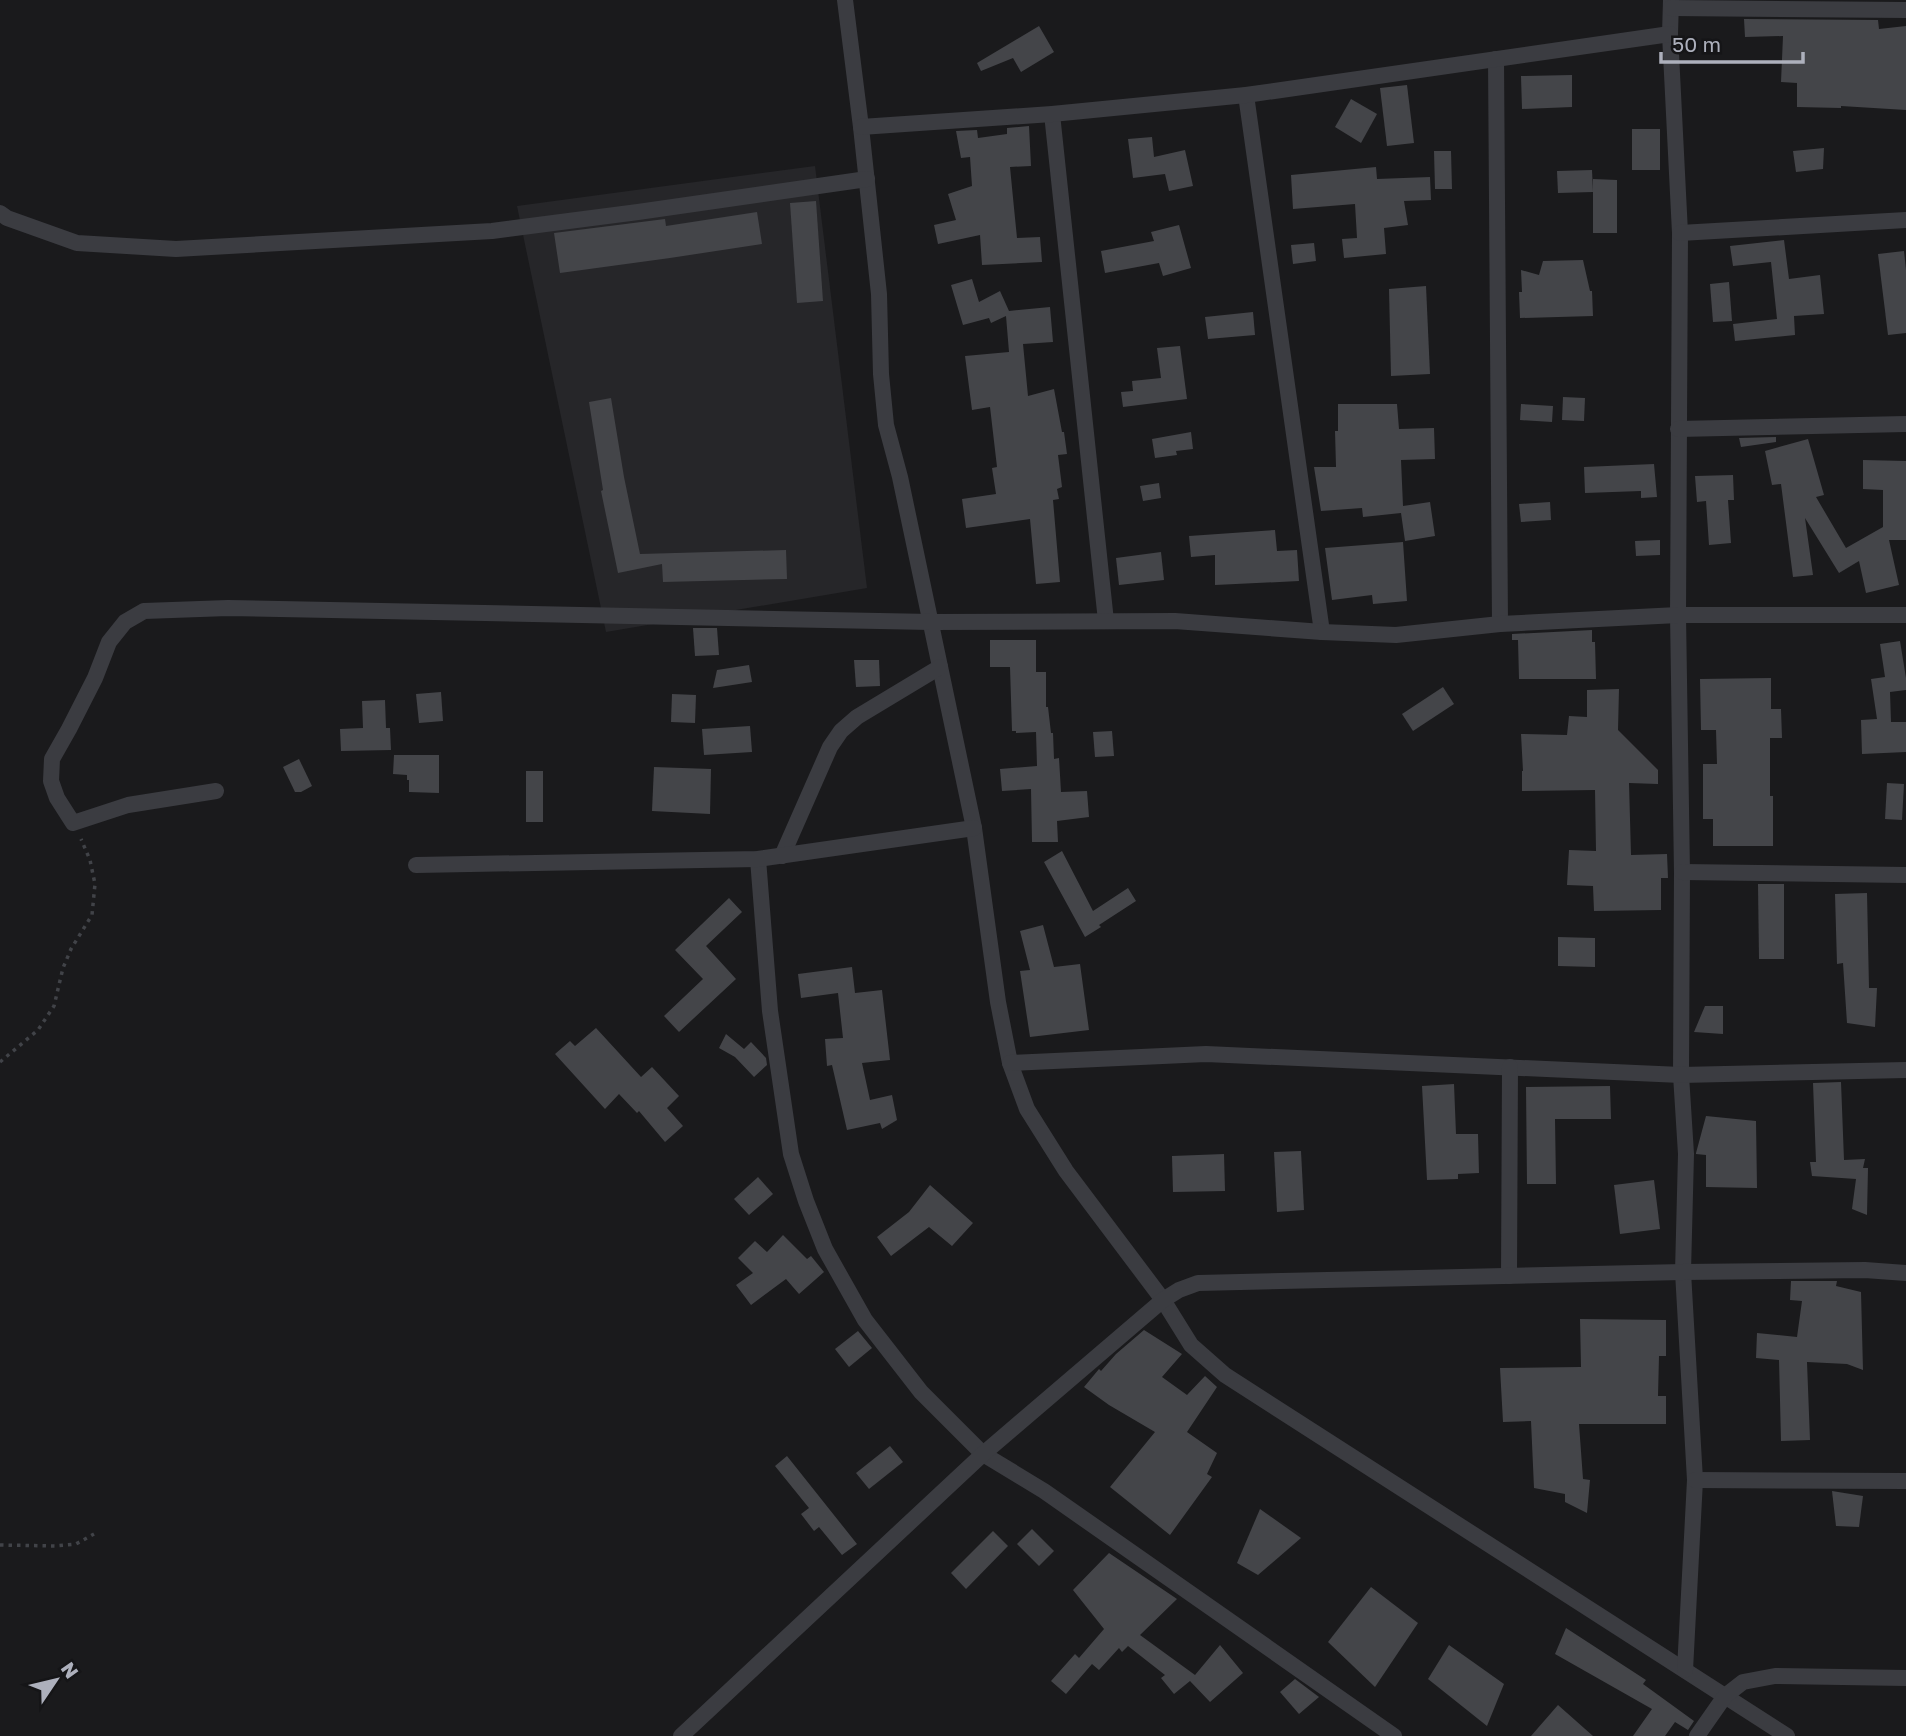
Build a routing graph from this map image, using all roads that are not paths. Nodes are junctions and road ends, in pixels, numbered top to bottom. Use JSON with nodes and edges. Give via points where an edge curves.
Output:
{"nodes":[{"id":1,"x":845,"y":0,"type":"edge"},
{"id":2,"x":1671,"y":4,"type":"edge"},
{"id":3,"x":1906,"y":10,"type":"edge"},
{"id":4,"x":1670,"y":34,"type":"junction"},
{"id":5,"x":1496,"y":59,"type":"junction"},
{"id":6,"x":1246,"y":95,"type":"junction"},
{"id":7,"x":1052,"y":114,"type":"junction"},
{"id":8,"x":861,"y":127,"type":"junction"},
{"id":9,"x":867,"y":179,"type":"junction"},
{"id":10,"x":0,"y":214,"type":"edge"},
{"id":11,"x":1906,"y":220,"type":"edge"},
{"id":12,"x":1680,"y":233,"type":"junction"},
{"id":13,"x":1906,"y":424,"type":"edge"},
{"id":14,"x":1678,"y":429,"type":"junction"},
{"id":15,"x":1678,"y":615,"type":"junction"},
{"id":16,"x":1906,"y":615,"type":"edge"},
{"id":17,"x":1106,"y":621,"type":"junction"},
{"id":18,"x":930,"y":622,"type":"junction"},
{"id":19,"x":1500,"y":624,"type":"junction"},
{"id":20,"x":1322,"y":632,"type":"junction"},
{"id":21,"x":940,"y":667,"type":"junction"},
{"id":22,"x":216,"y":791,"type":"dead end"},
{"id":23,"x":974,"y":828,"type":"junction"},
{"id":24,"x":782,"y":856,"type":"junction"},
{"id":25,"x":758,"y":859,"type":"junction"},
{"id":26,"x":416,"y":865,"type":"dead end"},
{"id":27,"x":1682,"y":873,"type":"junction"},
{"id":28,"x":1906,"y":875,"type":"edge"},
{"id":29,"x":1010,"y":1063,"type":"junction"},
{"id":30,"x":1510,"y":1066,"type":"junction"},
{"id":31,"x":1906,"y":1070,"type":"edge"},
{"id":32,"x":1681,"y":1075,"type":"junction"},
{"id":33,"x":1683,"y":1272,"type":"junction"},
{"id":34,"x":1906,"y":1273,"type":"edge"},
{"id":35,"x":1509,"y":1276,"type":"junction"},
{"id":36,"x":1163,"y":1300,"type":"junction"},
{"id":37,"x":983,"y":1454,"type":"junction"},
{"id":38,"x":1695,"y":1479,"type":"junction"},
{"id":39,"x":1906,"y":1480,"type":"edge"},
{"id":40,"x":1685,"y":1670,"type":"junction"},
{"id":41,"x":1906,"y":1678,"type":"edge"},
{"id":42,"x":1725,"y":1696,"type":"junction"},
{"id":43,"x":681,"y":1736,"type":"edge"},
{"id":44,"x":1394,"y":1736,"type":"edge"},
{"id":45,"x":1698,"y":1736,"type":"edge"},
{"id":46,"x":1787,"y":1736,"type":"edge"}],
"edges":[{"from":1,"to":8,"type":"street"},
{"from":2,"to":3,"type":"street"},
{"from":2,"to":4,"type":"street"},
{"from":4,"to":5,"type":"street"},
{"from":4,"to":12,"type":"street"},
{"from":5,"to":6,"type":"street"},
{"from":5,"to":19,"type":"street"},
{"from":6,"to":7,"type":"street"},
{"from":6,"to":20,"type":"street"},
{"from":7,"to":8,"type":"street"},
{"from":7,"to":17,"type":"street"},
{"from":8,"to":9,"type":"street"},
{"from":9,"to":10,"type":"street","via":[[492,231],[176,249],[77,243]]},
{"from":9,"to":18,"type":"street","via":[[886,425]]},
{"from":11,"to":12,"type":"street"},
{"from":12,"to":14,"type":"street"},
{"from":13,"to":14,"type":"street"},
{"from":14,"to":15,"type":"street"},
{"from":15,"to":16,"type":"street"},
{"from":15,"to":19,"type":"street"},
{"from":15,"to":27,"type":"street"},
{"from":17,"to":18,"type":"street"},
{"from":17,"to":20,"type":"street","via":[[1175,621]]},
{"from":18,"to":21,"type":"street"},
{"from":18,"to":22,"type":"street","via":[[144,611],[125,622],[109,642],[52,760],[51,781],[57,798],[73,823],[128,805]]},
{"from":19,"to":20,"type":"street","via":[[1396,635]]},
{"from":21,"to":23,"type":"street"},
{"from":21,"to":24,"type":"street","via":[[841,731]]},
{"from":23,"to":24,"type":"street"},
{"from":23,"to":29,"type":"street"},
{"from":24,"to":25,"type":"street"},
{"from":25,"to":26,"type":"street"},
{"from":25,"to":37,"type":"street","via":[[770,1011],[791,1154],[806,1201],[825,1248],[865,1320],[921,1392]]},
{"from":27,"to":28,"type":"street"},
{"from":27,"to":32,"type":"street"},
{"from":29,"to":30,"type":"street","via":[[1206,1054]]},
{"from":29,"to":36,"type":"street","via":[[1027,1108],[1060,1161]]},
{"from":30,"to":32,"type":"street"},
{"from":30,"to":35,"type":"street"},
{"from":31,"to":32,"type":"street"},
{"from":32,"to":33,"type":"street","via":[[1686,1154]]},
{"from":33,"to":34,"type":"street"},
{"from":33,"to":35,"type":"street"},
{"from":33,"to":38,"type":"street"},
{"from":35,"to":36,"type":"street","via":[[1198,1283]]},
{"from":36,"to":37,"type":"street"},
{"from":36,"to":40,"type":"street","via":[[1191,1345],[1225,1375]]},
{"from":37,"to":43,"type":"street"},
{"from":37,"to":44,"type":"street","via":[[1044,1491]]},
{"from":38,"to":39,"type":"street"},
{"from":38,"to":40,"type":"street"},
{"from":40,"to":42,"type":"street"},
{"from":41,"to":42,"type":"street","via":[[1775,1676],[1743,1682]]},
{"from":42,"to":45,"type":"street"},
{"from":42,"to":46,"type":"street"}]}
